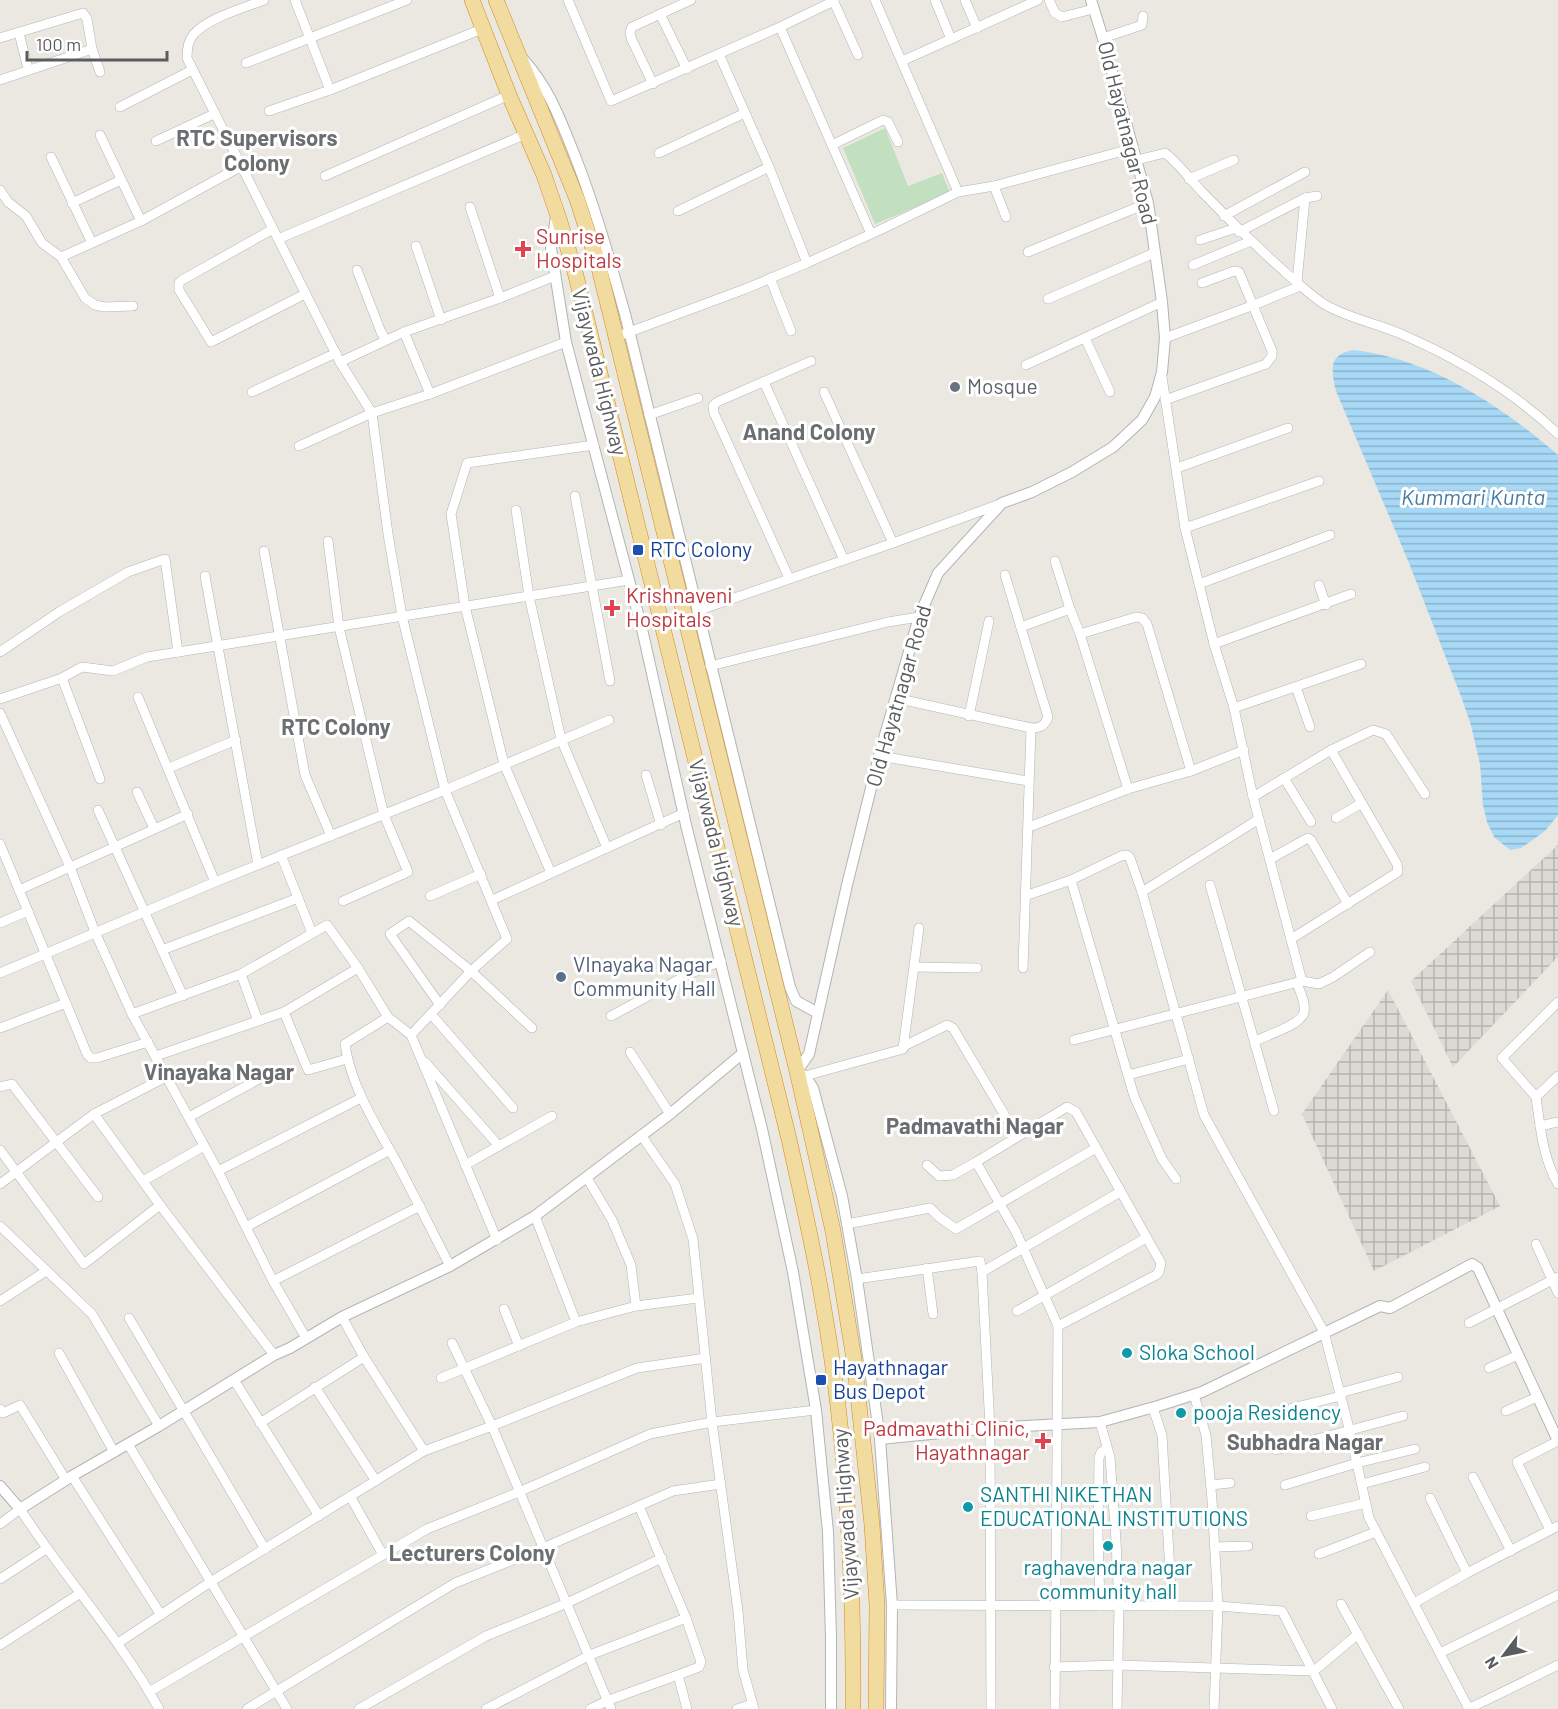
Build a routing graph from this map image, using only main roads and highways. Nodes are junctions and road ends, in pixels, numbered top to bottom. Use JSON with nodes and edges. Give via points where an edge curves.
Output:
{"nodes":[{"id":1,"x":472,"y":0,"type":"edge"},
{"id":2,"x":496,"y":0,"type":"edge"},
{"id":3,"x":539,"y":105,"type":"junction"},
{"id":4,"x":517,"y":115,"type":"junction"},
{"id":5,"x":853,"y":1670,"type":"junction"},
{"id":6,"x":876,"y":1670,"type":"junction"},
{"id":7,"x":853,"y":1709,"type":"edge"},
{"id":8,"x":876,"y":1709,"type":"edge"}],
"edges":[{"from":1,"to":4,"type":"highway","name":"Vijaywada Highway"},
{"from":2,"to":3,"type":"highway","name":"Vijaywada Highway"},
{"from":3,"to":4,"type":"highway"},
{"from":3,"to":6,"type":"highway","name":"Vijaywada Highway","via":[[577,199],[623,335],[801,1073],[854,1359],[872,1525]]},
{"from":4,"to":5,"type":"highway","name":"Vijaywada Highway","via":[[556,212],[591,332],[811,1236],[832,1363],[850,1525]]},
{"from":5,"to":6,"type":"highway"},
{"from":5,"to":7,"type":"highway","name":"Vijaywada Highway"},
{"from":6,"to":8,"type":"highway","name":"Vijaywada Highway"}]}
